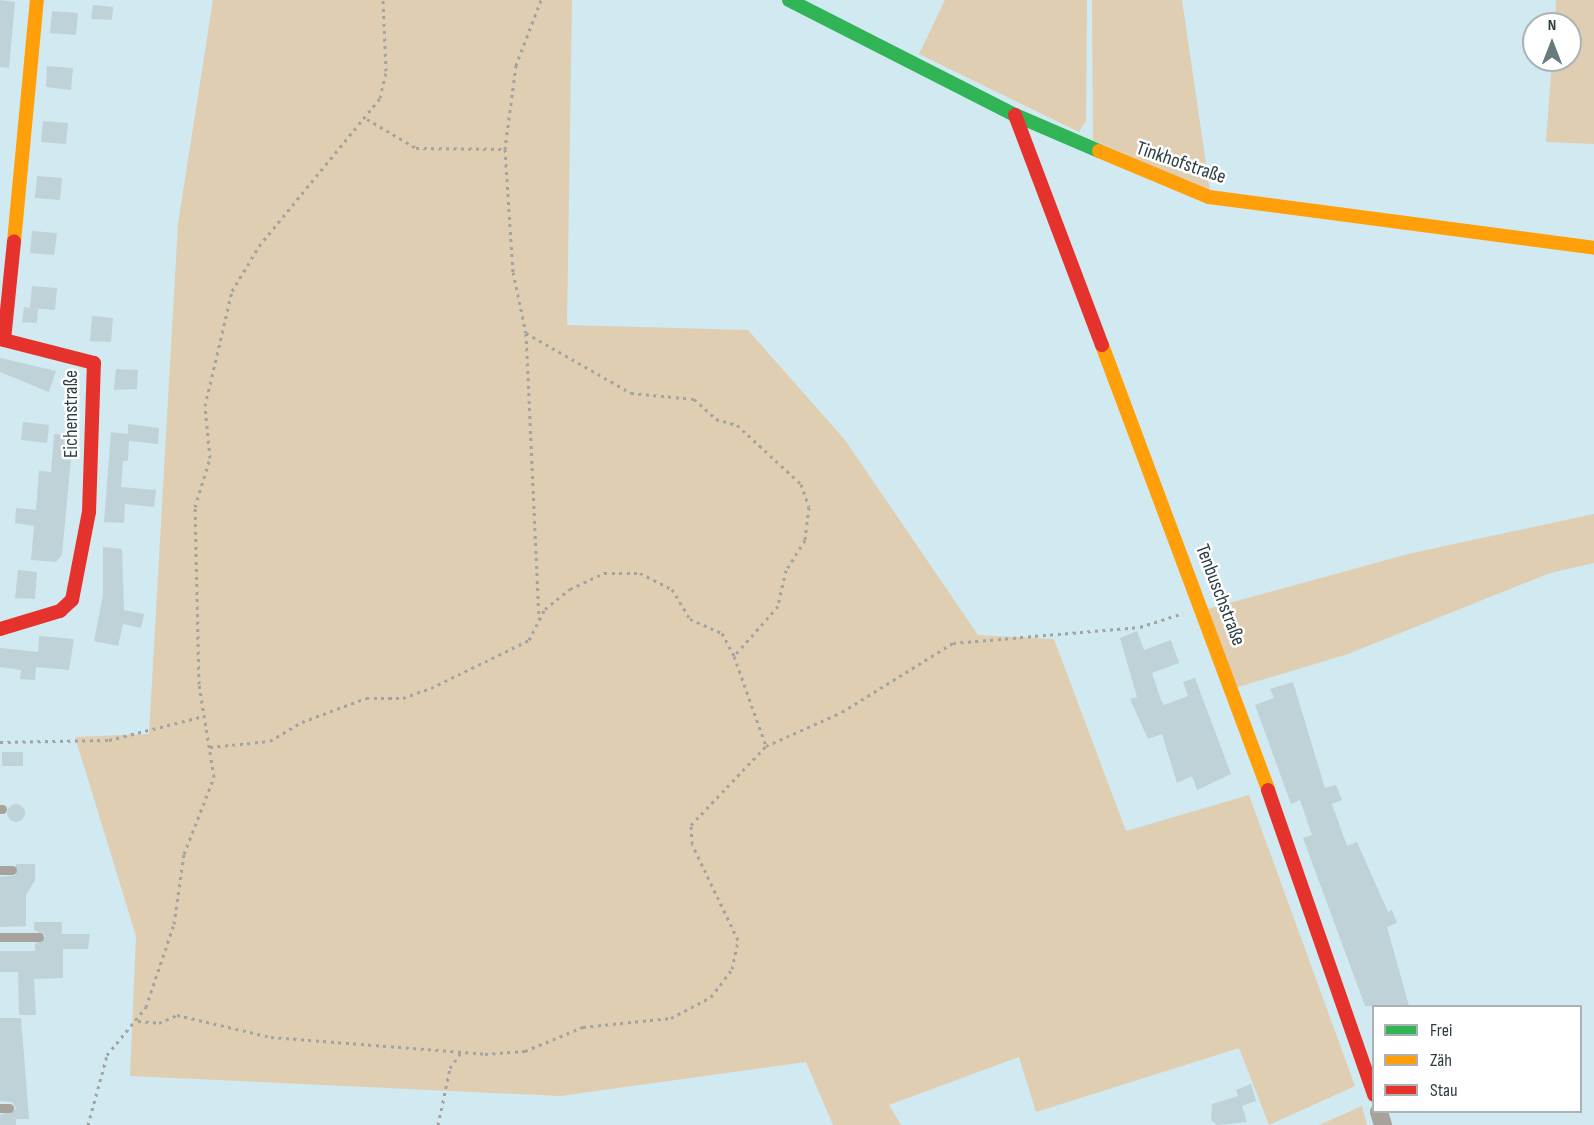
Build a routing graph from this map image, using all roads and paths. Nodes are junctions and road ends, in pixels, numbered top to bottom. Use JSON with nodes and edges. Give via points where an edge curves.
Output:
{"nodes":[{"id":1,"x":37,"y":0,"type":"edge"},
{"id":2,"x":383,"y":0,"type":"edge"},
{"id":3,"x":540,"y":0,"type":"edge"},
{"id":4,"x":789,"y":0,"type":"edge"},
{"id":5,"x":1015,"y":114,"type":"junction"},
{"id":6,"x":367,"y":119,"type":"junction"},
{"id":7,"x":506,"y":148,"type":"junction"},
{"id":8,"x":0,"y":223,"type":"edge"},
{"id":9,"x":15,"y":224,"type":"junction"},
{"id":10,"x":1594,"y":248,"type":"edge"},
{"id":11,"x":526,"y":333,"type":"junction"},
{"id":12,"x":2,"y":340,"type":"edge"},
{"id":13,"x":1190,"y":611,"type":"dead end"},
{"id":14,"x":539,"y":620,"type":"junction"},
{"id":15,"x":0,"y":629,"type":"edge"},
{"id":16,"x":734,"y":656,"type":"junction"},
{"id":17,"x":204,"y":716,"type":"junction"},
{"id":18,"x":0,"y":742,"type":"edge"},
{"id":19,"x":766,"y":746,"type":"junction"},
{"id":20,"x":210,"y":747,"type":"junction"},
{"id":21,"x":0,"y":870,"type":"edge"},
{"id":22,"x":12,"y":870,"type":"dead end"},
{"id":23,"x":0,"y":937,"type":"edge"},
{"id":24,"x":39,"y":937,"type":"dead end"},
{"id":25,"x":138,"y":1021,"type":"junction"},
{"id":26,"x":462,"y":1051,"type":"junction"},
{"id":27,"x":1372,"y":1089,"type":"edge"},
{"id":28,"x":88,"y":1125,"type":"edge"},
{"id":29,"x":438,"y":1125,"type":"edge"}],
"edges":[{"from":1,"to":9,"type":"street","name":"Eichenstraße"},
{"from":2,"to":6,"type":"path","via":[[384,85]]},
{"from":3,"to":7,"type":"path","via":[[516,65]]},
{"from":4,"to":5,"type":"street","name":"Tinkhofstraße"},
{"from":5,"to":10,"type":"street","name":"Tinkhofstraße","via":[[1209,197]]},
{"from":5,"to":27,"type":"street","name":"Tenbuschstraße","via":[[1249,735]]},
{"from":6,"to":7,"type":"path","via":[[416,148]]},
{"from":6,"to":17,"type":"path","via":[[259,246],[232,291],[204,406],[210,458],[195,507]]},
{"from":7,"to":11,"type":"path","via":[[513,272]]},
{"from":8,"to":9,"type":"lane"},
{"from":9,"to":12,"type":"street","name":"Eichenstraße"},
{"from":11,"to":14,"type":"path"},
{"from":11,"to":16,"type":"path","via":[[631,393],[694,399],[716,419],[737,424],[801,484],[809,507],[805,540],[786,570],[778,606]]},
{"from":12,"to":15,"type":"street","name":"Eichenstraße","via":[[94,363],[89,512],[72,600],[60,611]]},
{"from":13,"to":19,"type":"path","via":[[1140,627],[953,644],[842,712]]},
{"from":14,"to":16,"type":"path","via":[[570,589],[604,573],[640,573],[672,589],[690,619],[722,633]]},
{"from":14,"to":20,"type":"path","via":[[529,640],[431,688],[403,698],[366,698],[302,722],[270,741]]},
{"from":16,"to":19,"type":"path"},
{"from":17,"to":18,"type":"path","via":[[109,740]]},
{"from":17,"to":20,"type":"path"},
{"from":19,"to":26,"type":"path","via":[[691,825],[692,844],[738,940],[732,969],[711,997],[671,1018],[583,1027],[525,1051]]},
{"from":20,"to":25,"type":"path","via":[[214,777],[184,854],[174,924]]},
{"from":21,"to":22,"type":"lane"},
{"from":23,"to":24,"type":"lane"},
{"from":25,"to":26,"type":"path","via":[[159,1023],[177,1015],[271,1037]]},
{"from":25,"to":28,"type":"path","via":[[107,1055]]},
{"from":26,"to":29,"type":"path","via":[[450,1068]]}]}
